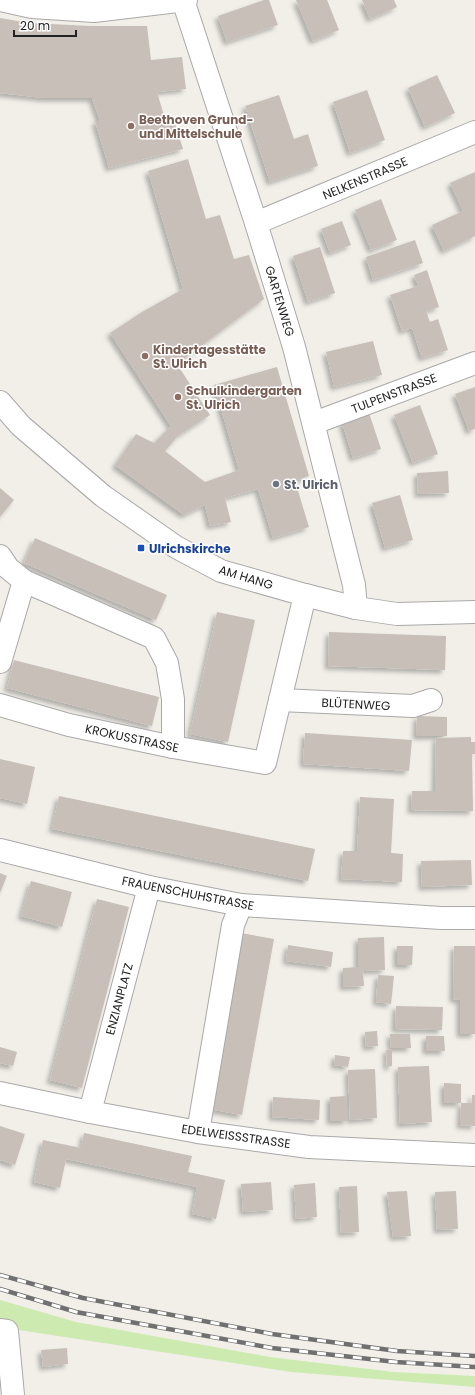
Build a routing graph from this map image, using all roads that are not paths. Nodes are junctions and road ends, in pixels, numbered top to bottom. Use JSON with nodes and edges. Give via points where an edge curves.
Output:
{"nodes":[{"id":1,"x":0,"y":0,"type":"edge"},
{"id":2,"x":184,"y":0,"type":"edge"},
{"id":3,"x":475,"y":132,"type":"edge"},
{"id":4,"x":256,"y":223,"type":"junction"},
{"id":5,"x":475,"y":363,"type":"edge"},
{"id":6,"x":0,"y":402,"type":"edge"},
{"id":7,"x":314,"y":423,"type":"junction"},
{"id":8,"x":0,"y":556,"type":"edge"},
{"id":9,"x":24,"y":581,"type":"junction"},
{"id":10,"x":305,"y":595,"type":"junction"},
{"id":11,"x":356,"y":608,"type":"junction"},
{"id":12,"x":475,"y":612,"type":"edge"},
{"id":13,"x":0,"y":662,"type":"edge"},
{"id":14,"x":280,"y":700,"type":"junction"},
{"id":15,"x":431,"y":700,"type":"dead end"},
{"id":16,"x":0,"y":705,"type":"edge"},
{"id":17,"x":173,"y":747,"type":"junction"},
{"id":18,"x":0,"y":850,"type":"edge"},
{"id":19,"x":149,"y":887,"type":"junction"},
{"id":20,"x":241,"y":905,"type":"junction"},
{"id":21,"x":475,"y":918,"type":"edge"},
{"id":22,"x":0,"y":1093,"type":"edge"},
{"id":23,"x":90,"y":1112,"type":"junction"},
{"id":24,"x":198,"y":1132,"type":"junction"},
{"id":25,"x":475,"y":1155,"type":"edge"},
{"id":26,"x":0,"y":1330,"type":"edge"},
{"id":27,"x":13,"y":1395,"type":"edge"}],
"edges":[{"from":1,"to":2,"type":"street","via":[[32,6],[94,11]]},
{"from":2,"to":4,"type":"street","name":"GARTENWEG"},
{"from":3,"to":4,"type":"street","name":"NELKENSTRASSE"},
{"from":4,"to":7,"type":"street","name":"GARTENWEG"},
{"from":5,"to":7,"type":"street","name":"TULPENSTRASSE"},
{"from":6,"to":10,"type":"street","name":"AM HANG","via":[[21,426],[103,496],[176,547],[221,571]]},
{"from":7,"to":11,"type":"street","name":"GARTENWEG","via":[[354,584]]},
{"from":8,"to":9,"type":"street","via":[[8,568]]},
{"from":9,"to":13,"type":"street"},
{"from":9,"to":17,"type":"street","via":[[154,638],[166,663],[173,699]]},
{"from":10,"to":11,"type":"street","name":"AM HANG"},
{"from":10,"to":14,"type":"street"},
{"from":11,"to":12,"type":"street","name":"AM HANG","via":[[397,614]]},
{"from":14,"to":15,"type":"street","name":"BLÜTENWEG","via":[[413,706]]},
{"from":14,"to":17,"type":"street","name":"KROKUSSTRASSE","via":[[265,763]]},
{"from":16,"to":17,"type":"street","name":"KROKUSSTRASSE","via":[[69,725]]},
{"from":18,"to":19,"type":"street","name":"FRAUENSCHUHSTRASSE"},
{"from":19,"to":20,"type":"street","name":"FRAUENSCHUHSTRASSE"},
{"from":19,"to":23,"type":"street","name":"ENZIANPLATZ"},
{"from":20,"to":21,"type":"street","name":"FRAUENSCHUHSTRASSE"},
{"from":20,"to":24,"type":"street","via":[[233,925]]},
{"from":22,"to":23,"type":"street","name":"EDELWEISSSTRASSE"},
{"from":23,"to":24,"type":"street","name":"EDELWEISSSTRASSE"},
{"from":24,"to":25,"type":"street","name":"EDELWEISSSTRASSE","via":[[309,1147]]},
{"from":26,"to":27,"type":"street","via":[[7,1331]]}]}
